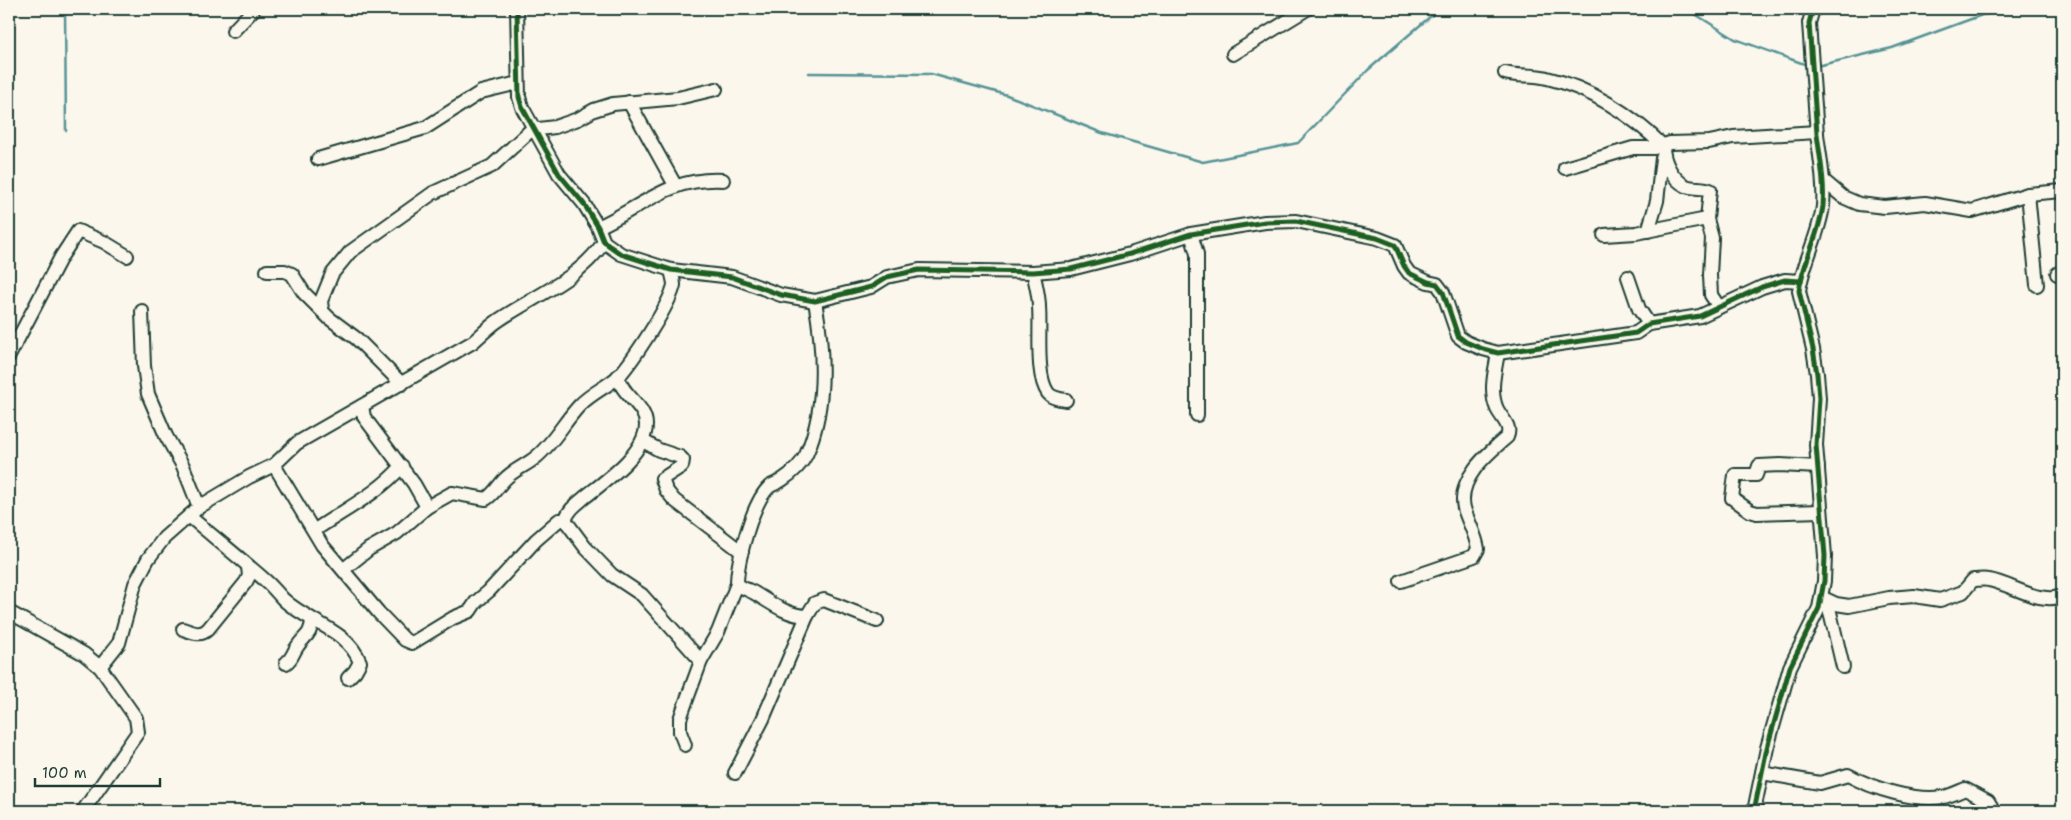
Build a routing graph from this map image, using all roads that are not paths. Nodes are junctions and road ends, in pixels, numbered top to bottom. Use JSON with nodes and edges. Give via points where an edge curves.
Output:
{"nodes":[{"id":1,"x":254,"y":9,"type":"edge"},
{"id":2,"x":518,"y":9,"type":"edge"},
{"id":3,"x":1307,"y":9,"type":"edge"},
{"id":4,"x":1813,"y":9,"type":"edge"},
{"id":5,"x":233,"y":31,"type":"dead end"},
{"id":6,"x":1233,"y":54,"type":"dead end"},
{"id":7,"x":1504,"y":73,"type":"dead end"},
{"id":8,"x":518,"y":83,"type":"junction"},
{"id":9,"x":716,"y":89,"type":"dead end"},
{"id":10,"x":629,"y":102,"type":"junction"},
{"id":11,"x":536,"y":130,"type":"junction"},
{"id":12,"x":1817,"y":132,"type":"junction"},
{"id":13,"x":1663,"y":149,"type":"junction"},
{"id":14,"x":318,"y":159,"type":"dead end"},
{"id":15,"x":1564,"y":168,"type":"dead end"},
{"id":16,"x":723,"y":180,"type":"dead end"},
{"id":17,"x":1823,"y":180,"type":"junction"},
{"id":18,"x":675,"y":185,"type":"junction"},
{"id":19,"x":2062,"y":192,"type":"edge"},
{"id":20,"x":2028,"y":194,"type":"junction"},
{"id":21,"x":1708,"y":219,"type":"junction"},
{"id":22,"x":598,"y":227,"type":"junction"},
{"id":23,"x":1648,"y":231,"type":"junction"},
{"id":24,"x":1191,"y":234,"type":"junction"},
{"id":25,"x":1604,"y":235,"type":"dead end"},
{"id":26,"x":604,"y":242,"type":"junction"},
{"id":27,"x":127,"y":256,"type":"dead end"},
{"id":28,"x":671,"y":270,"type":"junction"},
{"id":29,"x":267,"y":271,"type":"dead end"},
{"id":30,"x":1033,"y":272,"type":"junction"},
{"id":31,"x":1628,"y":276,"type":"dead end"},
{"id":32,"x":1801,"y":281,"type":"junction"},
{"id":33,"x":2037,"y":285,"type":"dead end"},
{"id":34,"x":815,"y":301,"type":"junction"},
{"id":35,"x":1719,"y":306,"type":"junction"},
{"id":36,"x":322,"y":310,"type":"junction"},
{"id":37,"x":142,"y":312,"type":"dead end"},
{"id":38,"x":1649,"y":324,"type":"junction"},
{"id":39,"x":1498,"y":353,"type":"junction"},
{"id":40,"x":9,"y":356,"type":"edge"},
{"id":41,"x":618,"y":376,"type":"junction"},
{"id":42,"x":402,"y":384,"type":"junction"},
{"id":43,"x":1066,"y":400,"type":"dead end"},
{"id":44,"x":362,"y":406,"type":"junction"},
{"id":45,"x":1197,"y":415,"type":"dead end"},
{"id":46,"x":643,"y":441,"type":"junction"},
{"id":47,"x":274,"y":464,"type":"junction"},
{"id":48,"x":402,"y":466,"type":"junction"},
{"id":49,"x":1818,"y":467,"type":"junction"},
{"id":50,"x":199,"y":507,"type":"junction"},
{"id":51,"x":427,"y":507,"type":"junction"},
{"id":52,"x":1821,"y":511,"type":"junction"},
{"id":53,"x":189,"y":516,"type":"junction"},
{"id":54,"x":565,"y":520,"type":"junction"},
{"id":55,"x":315,"y":530,"type":"junction"},
{"id":56,"x":742,"y":552,"type":"junction"},
{"id":57,"x":248,"y":567,"type":"junction"},
{"id":58,"x":344,"y":569,"type":"junction"},
{"id":59,"x":1401,"y":581,"type":"dead end"},
{"id":60,"x":738,"y":584,"type":"junction"},
{"id":61,"x":2062,"y":596,"type":"edge"},
{"id":62,"x":1821,"y":597,"type":"junction"},
{"id":63,"x":9,"y":612,"type":"edge"},
{"id":64,"x":807,"y":616,"type":"junction"},
{"id":65,"x":312,"y":620,"type":"junction"},
{"id":66,"x":877,"y":621,"type":"dead end"},
{"id":67,"x":183,"y":629,"type":"dead end"},
{"id":68,"x":701,"y":661,"type":"junction"},
{"id":69,"x":286,"y":663,"type":"dead end"},
{"id":70,"x":100,"y":667,"type":"junction"},
{"id":71,"x":1843,"y":667,"type":"dead end"},
{"id":72,"x":348,"y":678,"type":"dead end"},
{"id":73,"x":685,"y":745,"type":"dead end"},
{"id":74,"x":736,"y":773,"type":"dead end"},
{"id":75,"x":1762,"y":773,"type":"junction"},
{"id":76,"x":84,"y":811,"type":"edge"},
{"id":77,"x":1754,"y":811,"type":"edge"},
{"id":78,"x":1994,"y":811,"type":"edge"}],
"edges":[{"from":1,"to":5,"type":"street"},
{"from":2,"to":8,"type":"street"},
{"from":3,"to":6,"type":"street"},
{"from":4,"to":12,"type":"street","via":[[1809,23]]},
{"from":7,"to":13,"type":"street","via":[[1546,77],[1580,89],[1642,125]]},
{"from":8,"to":11,"type":"street","via":[[522,107]]},
{"from":8,"to":14,"type":"street","via":[[481,92],[426,128]]},
{"from":9,"to":10,"type":"street","via":[[678,98]]},
{"from":10,"to":11,"type":"street","via":[[613,104],[555,127]]},
{"from":10,"to":18,"type":"street"},
{"from":11,"to":22,"type":"street","via":[[559,174]]},
{"from":11,"to":36,"type":"street","via":[[531,130],[492,166],[427,196],[350,252],[332,274],[321,300]]},
{"from":12,"to":13,"type":"street","via":[[1670,143]]},
{"from":12,"to":17,"type":"street"},
{"from":13,"to":15,"type":"street","via":[[1633,148]]},
{"from":13,"to":21,"type":"street","via":[[1671,173],[1687,186],[1710,190]]},
{"from":13,"to":23,"type":"street","via":[[1657,201]]},
{"from":16,"to":18,"type":"street","via":[[708,179]]},
{"from":17,"to":20,"type":"street","via":[[1859,204],[1885,207],[1926,203],[1972,211]]},
{"from":17,"to":32,"type":"street","via":[[1823,206]]},
{"from":18,"to":22,"type":"street"},
{"from":19,"to":20,"type":"street"},
{"from":20,"to":33,"type":"street"},
{"from":21,"to":23,"type":"street"},
{"from":21,"to":35,"type":"street","via":[[1712,238],[1711,295]]},
{"from":22,"to":26,"type":"street"},
{"from":23,"to":25,"type":"street"},
{"from":24,"to":30,"type":"street","via":[[1071,269]]},
{"from":24,"to":39,"type":"street","via":[[1265,222],[1296,221],[1388,241],[1395,246],[1409,273],[1437,284],[1443,292],[1458,336]]},
{"from":24,"to":45,"type":"street","via":[[1197,254]]},
{"from":26,"to":28,"type":"street","via":[[621,254]]},
{"from":26,"to":42,"type":"street","via":[[573,276],[498,320],[473,342]]},
{"from":27,"to":40,"type":"street","via":[[78,232],[61,257]]},
{"from":28,"to":34,"type":"street","via":[[732,277],[781,295]]},
{"from":28,"to":41,"type":"street","via":[[674,284],[669,299],[639,350]]},
{"from":29,"to":36,"type":"street","via":[[292,274],[304,293]]},
{"from":30,"to":34,"type":"street","via":[[919,270]]},
{"from":30,"to":43,"type":"street","via":[[1040,308],[1040,355],[1044,382],[1052,397]]},
{"from":31,"to":38,"type":"street","via":[[1639,309]]},
{"from":32,"to":35,"type":"street","via":[[1785,280],[1762,286]]},
{"from":32,"to":49,"type":"street","via":[[1801,301],[1817,374]]},
{"from":34,"to":56,"type":"street","via":[[822,391],[815,428],[805,456],[795,470],[769,488],[756,508]]},
{"from":35,"to":38,"type":"street","via":[[1700,316]]},
{"from":36,"to":42,"type":"street"},
{"from":37,"to":50,"type":"street","via":[[148,394],[166,436],[184,466]]},
{"from":38,"to":39,"type":"street","via":[[1636,333]]},
{"from":39,"to":59,"type":"street","via":[[1492,393],[1509,433],[1479,461],[1464,495],[1464,507],[1478,549],[1474,556]]},
{"from":41,"to":46,"type":"street","via":[[619,383],[642,412],[646,424]]},
{"from":41,"to":51,"type":"street","via":[[585,400],[536,458],[519,467],[486,499],[452,493]]},
{"from":42,"to":44,"type":"street"},
{"from":44,"to":47,"type":"street","via":[[297,443]]},
{"from":44,"to":48,"type":"street","via":[[364,417]]},
{"from":46,"to":54,"type":"street","via":[[618,470],[572,507]]},
{"from":46,"to":56,"type":"street","via":[[683,460],[682,466],[662,479],[666,490],[674,500]]},
{"from":47,"to":50,"type":"street"},
{"from":47,"to":55,"type":"street"},
{"from":48,"to":51,"type":"street"},
{"from":48,"to":55,"type":"street","via":[[376,490]]},
{"from":49,"to":52,"type":"street"},
{"from":49,"to":52,"type":"street","via":[[1759,466],[1756,476],[1735,475],[1732,498],[1757,513]]},
{"from":50,"to":53,"type":"street"},
{"from":51,"to":58,"type":"street","via":[[397,533],[369,548]]},
{"from":52,"to":62,"type":"street","via":[[1824,556]]},
{"from":53,"to":57,"type":"street"},
{"from":53,"to":70,"type":"street","via":[[164,538],[148,560],[135,584],[119,643]]},
{"from":54,"to":58,"type":"street","via":[[559,520],[536,540],[470,611],[412,643],[405,640],[380,613]]},
{"from":54,"to":68,"type":"street","via":[[612,575],[642,595]]},
{"from":55,"to":58,"type":"street","via":[[322,545]]},
{"from":56,"to":60,"type":"street"},
{"from":57,"to":65,"type":"street","via":[[285,601]]},
{"from":57,"to":67,"type":"street","via":[[246,582],[204,634]]},
{"from":60,"to":64,"type":"street","via":[[784,610]]},
{"from":60,"to":68,"type":"street","via":[[718,632]]},
{"from":61,"to":62,"type":"street","via":[[2053,599],[1988,579],[1973,580],[1962,592],[1940,600],[1914,596],[1849,606]]},
{"from":62,"to":71,"type":"street","via":[[1829,608]]},
{"from":62,"to":75,"type":"street","via":[[1819,608],[1790,667]]},
{"from":63,"to":70,"type":"street","via":[[84,654]]},
{"from":64,"to":66,"type":"street","via":[[815,603],[824,600]]},
{"from":64,"to":74,"type":"street"},
{"from":65,"to":69,"type":"street","via":[[307,638]]},
{"from":65,"to":72,"type":"street","via":[[337,632],[356,652],[360,662]]},
{"from":68,"to":73,"type":"street","via":[[680,719]]},
{"from":70,"to":76,"type":"street","via":[[136,718],[138,732]]},
{"from":75,"to":77,"type":"street"},
{"from":75,"to":78,"type":"street","via":[[1820,783],[1848,775],[1867,785],[1924,799],[1944,797],[1965,789],[1988,801]]}]}
